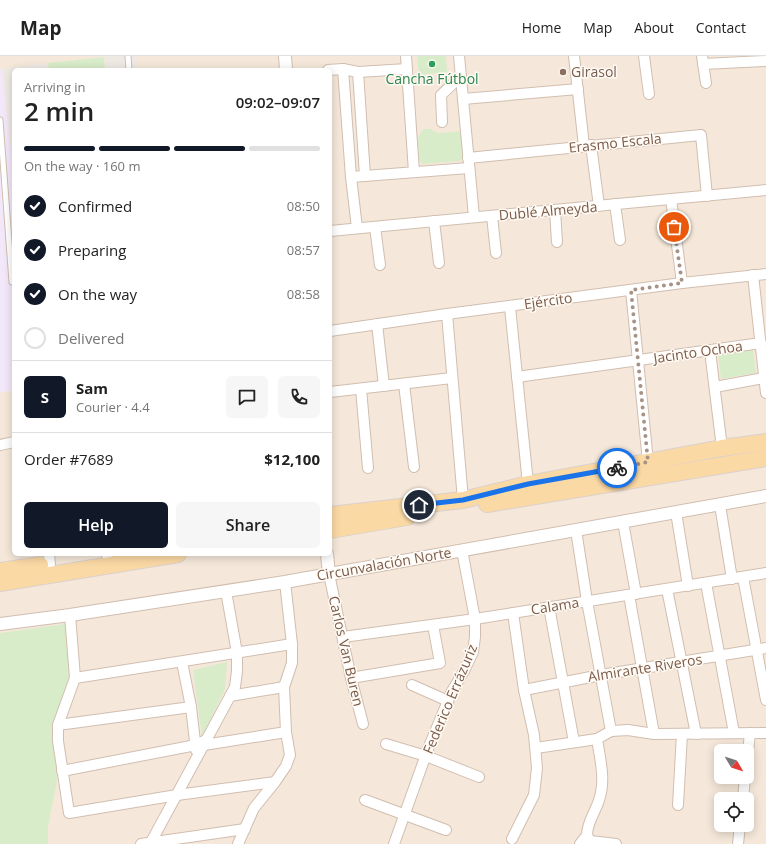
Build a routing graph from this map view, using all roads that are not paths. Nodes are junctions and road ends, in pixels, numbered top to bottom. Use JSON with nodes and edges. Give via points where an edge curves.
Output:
{"nodes":[{"id":1,"x":128,"y":56,"type":"edge"},
{"id":2,"x":285,"y":56,"type":"edge"},
{"id":3,"x":406,"y":56,"type":"edge"},
{"id":4,"x":459,"y":56,"type":"edge"},
{"id":5,"x":574,"y":56,"type":"edge"},
{"id":6,"x":644,"y":56,"type":"edge"},
{"id":7,"x":703,"y":60,"type":"edge"},
{"id":8,"x":766,"y":61,"type":"edge"},
{"id":9,"x":130,"y":68,"type":"edge"},
{"id":10,"x":286,"y":68,"type":"edge"},
{"id":11,"x":343,"y":69,"type":"junction"},
{"id":12,"x":406,"y":69,"type":"junction"},
{"id":13,"x":332,"y":70,"type":"edge"},
{"id":14,"x":358,"y":72,"type":"junction"},
{"id":15,"x":461,"y":76,"type":"junction"},
{"id":16,"x":706,"y":84,"type":"dead end"},
{"id":17,"x":578,"y":89,"type":"junction"},
{"id":18,"x":649,"y":94,"type":"dead end"},
{"id":19,"x":463,"y":99,"type":"junction"},
{"id":20,"x":0,"y":120,"type":"edge"},
{"id":21,"x":442,"y":122,"type":"dead end"},
{"id":22,"x":588,"y":146,"type":"junction"},
{"id":23,"x":469,"y":163,"type":"junction"},
{"id":24,"x":414,"y":172,"type":"junction"},
{"id":25,"x":365,"y":176,"type":"junction"},
{"id":26,"x":351,"y":177,"type":"junction"},
{"id":27,"x":766,"y":190,"type":"edge"},
{"id":28,"x":708,"y":196,"type":"junction"},
{"id":29,"x":670,"y":199,"type":"junction"},
{"id":30,"x":615,"y":204,"type":"junction"},
{"id":31,"x":599,"y":206,"type":"junction"},
{"id":32,"x":555,"y":210,"type":"junction"},
{"id":33,"x":492,"y":216,"type":"junction"},
{"id":34,"x":474,"y":217,"type":"junction"},
{"id":35,"x":434,"y":221,"type":"junction"},
{"id":36,"x":375,"y":227,"type":"junction"},
{"id":37,"x":356,"y":228,"type":"junction"},
{"id":38,"x":332,"y":231,"type":"edge"},
{"id":39,"x":620,"y":240,"type":"dead end"},
{"id":40,"x":557,"y":242,"type":"dead end"},
{"id":41,"x":496,"y":253,"type":"dead end"},
{"id":42,"x":440,"y":263,"type":"dead end"},
{"id":43,"x":380,"y":264,"type":"dead end"},
{"id":44,"x":766,"y":274,"type":"edge"},
{"id":45,"x":753,"y":275,"type":"junction"},
{"id":46,"x":12,"y":282,"type":"dead end"},
{"id":47,"x":682,"y":283,"type":"junction"},
{"id":48,"x":631,"y":290,"type":"junction"},
{"id":49,"x":510,"y":307,"type":"junction"},
{"id":50,"x":447,"y":314,"type":"junction"},
{"id":51,"x":376,"y":324,"type":"junction"},
{"id":52,"x":332,"y":331,"type":"edge"},
{"id":53,"x":761,"y":344,"type":"junction"},
{"id":54,"x":710,"y":351,"type":"junction"},
{"id":55,"x":638,"y":361,"type":"junction"},
{"id":56,"x":517,"y":377,"type":"junction"},
{"id":57,"x":452,"y":378,"type":"junction"},
{"id":58,"x":764,"y":378,"type":"junction"},
{"id":59,"x":404,"y":384,"type":"junction"},
{"id":60,"x":384,"y":386,"type":"junction"},
{"id":61,"x":714,"y":386,"type":"junction"},
{"id":62,"x":361,"y":389,"type":"junction"},
{"id":63,"x":332,"y":392,"type":"edge"},
{"id":64,"x":766,"y":394,"type":"edge"},
{"id":65,"x":12,"y":442,"type":"edge"},
{"id":66,"x":766,"y":442,"type":"edge"},
{"id":67,"x":0,"y":445,"type":"edge"},
{"id":68,"x":722,"y":448,"type":"junction"},
{"id":69,"x":766,"y":458,"type":"edge"},
{"id":70,"x":648,"y":462,"type":"junction"},
{"id":71,"x":414,"y":467,"type":"dead end"},
{"id":72,"x":368,"y":468,"type":"dead end"},
{"id":73,"x":528,"y":484,"type":"junction"},
{"id":74,"x":766,"y":496,"type":"edge"},
{"id":75,"x":463,"y":500,"type":"junction"},
{"id":76,"x":720,"y":505,"type":"junction"},
{"id":77,"x":676,"y":512,"type":"junction"},
{"id":78,"x":332,"y":515,"type":"edge"},
{"id":79,"x":623,"y":522,"type":"junction"},
{"id":80,"x":332,"y":530,"type":"edge"},
{"id":81,"x":576,"y":530,"type":"junction"},
{"id":82,"x":462,"y":550,"type":"junction"},
{"id":83,"x":86,"y":556,"type":"edge"},
{"id":84,"x":166,"y":556,"type":"edge"},
{"id":85,"x":327,"y":556,"type":"edge"},
{"id":86,"x":49,"y":559,"type":"edge"},
{"id":87,"x":0,"y":571,"type":"edge"},
{"id":88,"x":766,"y":573,"type":"edge"},
{"id":89,"x":329,"y":574,"type":"junction"},
{"id":90,"x":743,"y":577,"type":"junction"},
{"id":91,"x":732,"y":579,"type":"junction"},
{"id":92,"x":285,"y":582,"type":"junction"},
{"id":93,"x":0,"y":583,"type":"edge"},
{"id":94,"x":706,"y":583,"type":"junction"},
{"id":95,"x":688,"y":586,"type":"junction"},
{"id":96,"x":667,"y":589,"type":"junction"},
{"id":97,"x":226,"y":591,"type":"junction"},
{"id":98,"x":632,"y":594,"type":"junction"},
{"id":99,"x":587,"y":601,"type":"junction"},
{"id":100,"x":549,"y":607,"type":"junction"},
{"id":101,"x":512,"y":613,"type":"junction"},
{"id":102,"x":70,"y":615,"type":"junction"},
{"id":103,"x":475,"y":619,"type":"junction"},
{"id":104,"x":0,"y":624,"type":"edge"},
{"id":105,"x":433,"y":624,"type":"junction"},
{"id":106,"x":343,"y":637,"type":"junction"},
{"id":107,"x":292,"y":644,"type":"junction"},
{"id":108,"x":761,"y":649,"type":"edge"},
{"id":109,"x":237,"y":653,"type":"junction"},
{"id":110,"x":719,"y":656,"type":"junction"},
{"id":111,"x":182,"y":662,"type":"junction"},
{"id":112,"x":681,"y":662,"type":"junction"},
{"id":113,"x":643,"y":668,"type":"junction"},
{"id":114,"x":601,"y":675,"type":"junction"},
{"id":115,"x":75,"y":678,"type":"junction"},
{"id":116,"x":351,"y":678,"type":"junction"},
{"id":117,"x":562,"y":683,"type":"junction"},
{"id":118,"x":412,"y":685,"type":"dead end"},
{"id":119,"x":284,"y":687,"type":"junction"},
{"id":120,"x":524,"y":690,"type":"junction"},
{"id":121,"x":230,"y":696,"type":"junction"},
{"id":122,"x":766,"y":700,"type":"edge"},
{"id":123,"x":448,"y":701,"type":"junction"},
{"id":124,"x":191,"y":707,"type":"junction"},
{"id":125,"x":363,"y":724,"type":"dead end"},
{"id":126,"x":58,"y":725,"type":"junction"},
{"id":127,"x":611,"y":731,"type":"junction"},
{"id":128,"x":286,"y":732,"type":"junction"},
{"id":129,"x":766,"y":732,"type":"edge"},
{"id":130,"x":734,"y":733,"type":"junction"},
{"id":131,"x":750,"y":733,"type":"junction"},
{"id":132,"x":654,"y":734,"type":"junction"},
{"id":133,"x":682,"y":734,"type":"junction"},
{"id":134,"x":696,"y":734,"type":"junction"},
{"id":135,"x":597,"y":739,"type":"junction"},
{"id":136,"x":574,"y":742,"type":"junction"},
{"id":137,"x":202,"y":744,"type":"junction"},
{"id":138,"x":386,"y":744,"type":"dead end"},
{"id":139,"x":749,"y":744,"type":"edge"},
{"id":140,"x":536,"y":748,"type":"junction"},
{"id":141,"x":426,"y":756,"type":"junction"},
{"id":142,"x":62,"y":771,"type":"junction"},
{"id":143,"x":478,"y":777,"type":"dead end"},
{"id":144,"x":275,"y":782,"type":"junction"},
{"id":145,"x":177,"y":795,"type":"junction"},
{"id":146,"x":365,"y":800,"type":"dead end"},
{"id":147,"x":678,"y":805,"type":"dead end"},
{"id":148,"x":404,"y":815,"type":"junction"},
{"id":149,"x":244,"y":829,"type":"junction"},
{"id":150,"x":446,"y":830,"type":"dead end"},
{"id":151,"x":739,"y":832,"type":"edge"},
{"id":152,"x":587,"y":835,"type":"junction"},
{"id":153,"x":512,"y":839,"type":"dead end"},
{"id":154,"x":148,"y":843,"type":"edge"},
{"id":155,"x":238,"y":844,"type":"edge"},
{"id":156,"x":394,"y":844,"type":"edge"},
{"id":157,"x":580,"y":844,"type":"edge"},
{"id":158,"x":616,"y":844,"type":"edge"},
{"id":159,"x":738,"y":844,"type":"edge"}],
"edges":[{"from":1,"to":9,"type":"lane"},
{"from":2,"to":10,"type":"street"},
{"from":3,"to":12,"type":"street"},
{"from":4,"to":15,"type":"street"},
{"from":5,"to":17,"type":"street"},
{"from":6,"to":18,"type":"street"},
{"from":7,"to":8,"type":"street"},
{"from":7,"to":16,"type":"street"},
{"from":11,"to":13,"type":"street"},
{"from":11,"to":14,"type":"street"},
{"from":11,"to":26,"type":"street"},
{"from":12,"to":14,"type":"street"},
{"from":12,"to":24,"type":"street"},
{"from":14,"to":25,"type":"street"},
{"from":15,"to":19,"type":"street"},
{"from":15,"to":21,"type":"street","via":[[441,95]]},
{"from":17,"to":19,"type":"street"},
{"from":17,"to":22,"type":"street"},
{"from":19,"to":23,"type":"street"},
{"from":20,"to":46,"type":"lane"},
{"from":22,"to":23,"type":"street","name":"Erasmo Escala"},
{"from":22,"to":28,"type":"street","name":"Erasmo Escala","via":[[701,135]]},
{"from":22,"to":31,"type":"street"},
{"from":23,"to":24,"type":"street","name":"Erasmo Escala"},
{"from":23,"to":34,"type":"street"},
{"from":24,"to":25,"type":"street","name":"Erasmo Escala"},
{"from":25,"to":26,"type":"street","name":"Erasmo Escala"},
{"from":26,"to":37,"type":"street"},
{"from":27,"to":28,"type":"street","name":"Dublé Almeyda"},
{"from":28,"to":29,"type":"street","name":"Dublé Almeyda"},
{"from":29,"to":30,"type":"street","name":"Dublé Almeyda"},
{"from":29,"to":47,"type":"street"},
{"from":30,"to":31,"type":"street","name":"Dublé Almeyda"},
{"from":30,"to":39,"type":"street"},
{"from":31,"to":32,"type":"street","name":"Dublé Almeyda"},
{"from":32,"to":33,"type":"street","name":"Dublé Almeyda"},
{"from":32,"to":40,"type":"street"},
{"from":33,"to":34,"type":"street","name":"Dublé Almeyda"},
{"from":33,"to":41,"type":"street"},
{"from":34,"to":35,"type":"street","name":"Dublé Almeyda"},
{"from":35,"to":36,"type":"street","name":"Dublé Almeyda"},
{"from":35,"to":42,"type":"street"},
{"from":36,"to":37,"type":"street","name":"Dublé Almeyda"},
{"from":36,"to":43,"type":"street"},
{"from":37,"to":38,"type":"street","name":"Dublé Almeyda"},
{"from":44,"to":45,"type":"street","name":"Ejército"},
{"from":45,"to":47,"type":"street","name":"Ejército"},
{"from":45,"to":53,"type":"street"},
{"from":47,"to":48,"type":"street","name":"Ejército"},
{"from":48,"to":49,"type":"street","name":"Ejército"},
{"from":48,"to":55,"type":"street"},
{"from":49,"to":50,"type":"street","name":"Ejército"},
{"from":49,"to":56,"type":"street"},
{"from":50,"to":51,"type":"street","name":"Ejército"},
{"from":50,"to":57,"type":"street"},
{"from":51,"to":52,"type":"street","name":"Ejército"},
{"from":51,"to":60,"type":"street"},
{"from":53,"to":54,"type":"street","name":"Jacinto Ochoa"},
{"from":53,"to":58,"type":"street"},
{"from":54,"to":55,"type":"street","name":"Jacinto Ochoa"},
{"from":54,"to":61,"type":"street"},
{"from":55,"to":56,"type":"street","name":"Jacinto Ochoa"},
{"from":55,"to":70,"type":"street"},
{"from":56,"to":73,"type":"street"},
{"from":57,"to":59,"type":"street"},
{"from":57,"to":75,"type":"street"},
{"from":58,"to":61,"type":"street"},
{"from":58,"to":64,"type":"street"},
{"from":59,"to":60,"type":"street"},
{"from":59,"to":71,"type":"street"},
{"from":60,"to":62,"type":"street"},
{"from":61,"to":68,"type":"street"},
{"from":62,"to":63,"type":"street"},
{"from":62,"to":72,"type":"street"},
{"from":65,"to":67,"type":"street"},
{"from":66,"to":68,"type":"main road"},
{"from":68,"to":70,"type":"main road"},
{"from":69,"to":80,"type":"main road"},
{"from":70,"to":73,"type":"main road"},
{"from":73,"to":75,"type":"main road"},
{"from":74,"to":76,"type":"street","name":"Circunvalación Norte"},
{"from":75,"to":78,"type":"main road"},
{"from":76,"to":77,"type":"street","name":"Circunvalación Norte"},
{"from":76,"to":91,"type":"street"},
{"from":77,"to":79,"type":"street","name":"Circunvalación Norte"},
{"from":77,"to":95,"type":"street"},
{"from":79,"to":81,"type":"street","name":"Circunvalación Norte"},
{"from":79,"to":98,"type":"street"},
{"from":81,"to":82,"type":"street","name":"Circunvalación Norte"},
{"from":81,"to":99,"type":"street"},
{"from":82,"to":89,"type":"street","name":"Circunvalación Norte"},
{"from":82,"to":103,"type":"street","name":"Federico Errázuriz"},
{"from":83,"to":86,"type":"main road"},
{"from":84,"to":93,"type":"main road"},
{"from":85,"to":89,"type":"street","name":"Carlos Van Buren"},
{"from":86,"to":87,"type":"main road"},
{"from":88,"to":90,"type":"street","name":"Calama"},
{"from":89,"to":92,"type":"street","name":"Circunvalación Norte"},
{"from":89,"to":106,"type":"street","name":"Carlos Van Buren"},
{"from":90,"to":91,"type":"street","name":"Calama"},
{"from":90,"to":108,"type":"street"},
{"from":91,"to":94,"type":"street","name":"Calama"},
{"from":92,"to":97,"type":"street","name":"Circunvalación Norte"},
{"from":92,"to":107,"type":"street"},
{"from":94,"to":95,"type":"street","name":"Calama"},
{"from":94,"to":110,"type":"street"},
{"from":95,"to":96,"type":"street","name":"Calama"},
{"from":96,"to":98,"type":"street","name":"Calama"},
{"from":96,"to":112,"type":"street"},
{"from":97,"to":102,"type":"street","name":"Circunvalación Norte"},
{"from":97,"to":109,"type":"street"},
{"from":98,"to":99,"type":"street","name":"Calama"},
{"from":98,"to":113,"type":"street"},
{"from":99,"to":100,"type":"street","name":"Calama"},
{"from":99,"to":114,"type":"street"},
{"from":100,"to":101,"type":"street","name":"Calama"},
{"from":100,"to":117,"type":"street"},
{"from":101,"to":103,"type":"street","name":"Calama"},
{"from":101,"to":120,"type":"street"},
{"from":102,"to":104,"type":"street","name":"Circunvalación Norte"},
{"from":102,"to":115,"type":"street"},
{"from":103,"to":105,"type":"street","name":"Calama"},
{"from":103,"to":123,"type":"street","name":"Federico Errázuriz","via":[[476,637],[473,652]]},
{"from":105,"to":106,"type":"street","name":"Calama"},
{"from":105,"to":116,"type":"street","via":[[440,663]]},
{"from":106,"to":116,"type":"street","name":"Carlos Van Buren"},
{"from":107,"to":109,"type":"street"},
{"from":107,"to":119,"type":"street","via":[[292,663]]},
{"from":108,"to":110,"type":"street","name":"Almirante Riveros"},
{"from":108,"to":122,"type":"street"},
{"from":109,"to":111,"type":"street"},
{"from":109,"to":121,"type":"street","via":[[235,686]]},
{"from":110,"to":112,"type":"street","name":"Almirante Riveros"},
{"from":110,"to":130,"type":"street"},
{"from":111,"to":115,"type":"street"},
{"from":111,"to":124,"type":"street"},
{"from":112,"to":113,"type":"street","name":"Almirante Riveros"},
{"from":112,"to":134,"type":"street"},
{"from":113,"to":114,"type":"street","name":"Almirante Riveros"},
{"from":113,"to":132,"type":"street"},
{"from":114,"to":117,"type":"street","name":"Almirante Riveros"},
{"from":114,"to":127,"type":"street"},
{"from":115,"to":126,"type":"street"},
{"from":116,"to":125,"type":"street","name":"Carlos Van Buren"},
{"from":117,"to":120,"type":"street","name":"Almirante Riveros"},
{"from":117,"to":136,"type":"street"},
{"from":118,"to":123,"type":"street"},
{"from":119,"to":121,"type":"street"},
{"from":119,"to":128,"type":"street"},
{"from":120,"to":140,"type":"street"},
{"from":121,"to":137,"type":"street"},
{"from":123,"to":141,"type":"street","name":"Federico Errázuriz"},
{"from":124,"to":126,"type":"street"},
{"from":124,"to":137,"type":"street"},
{"from":126,"to":142,"type":"street"},
{"from":127,"to":132,"type":"street","via":[[628,730]]},
{"from":127,"to":135,"type":"street"},
{"from":128,"to":137,"type":"street"},
{"from":128,"to":144,"type":"street","via":[[290,755]]},
{"from":129,"to":131,"type":"street"},
{"from":130,"to":131,"type":"street"},
{"from":130,"to":134,"type":"street"},
{"from":131,"to":139,"type":"street"},
{"from":132,"to":133,"type":"street"},
{"from":133,"to":134,"type":"street"},
{"from":133,"to":147,"type":"street"},
{"from":135,"to":136,"type":"street"},
{"from":135,"to":152,"type":"street","via":[[603,776],[599,800],[587,827]]},
{"from":136,"to":140,"type":"street"},
{"from":137,"to":142,"type":"street"},
{"from":137,"to":145,"type":"street"},
{"from":138,"to":141,"type":"street"},
{"from":140,"to":153,"type":"street","via":[[534,795]]},
{"from":141,"to":143,"type":"street"},
{"from":141,"to":148,"type":"street","name":"Federico Errázuriz"},
{"from":142,"to":145,"type":"street","via":[[69,813]]},
{"from":144,"to":145,"type":"street"},
{"from":144,"to":149,"type":"street","via":[[254,808]]},
{"from":145,"to":154,"type":"street"},
{"from":146,"to":148,"type":"street"},
{"from":148,"to":150,"type":"street"},
{"from":148,"to":156,"type":"street","name":"Federico Errázuriz"},
{"from":149,"to":154,"type":"street"},
{"from":149,"to":155,"type":"street"},
{"from":151,"to":159,"type":"street"},
{"from":152,"to":157,"type":"street"},
{"from":152,"to":158,"type":"street","via":[[590,841]]}]}
